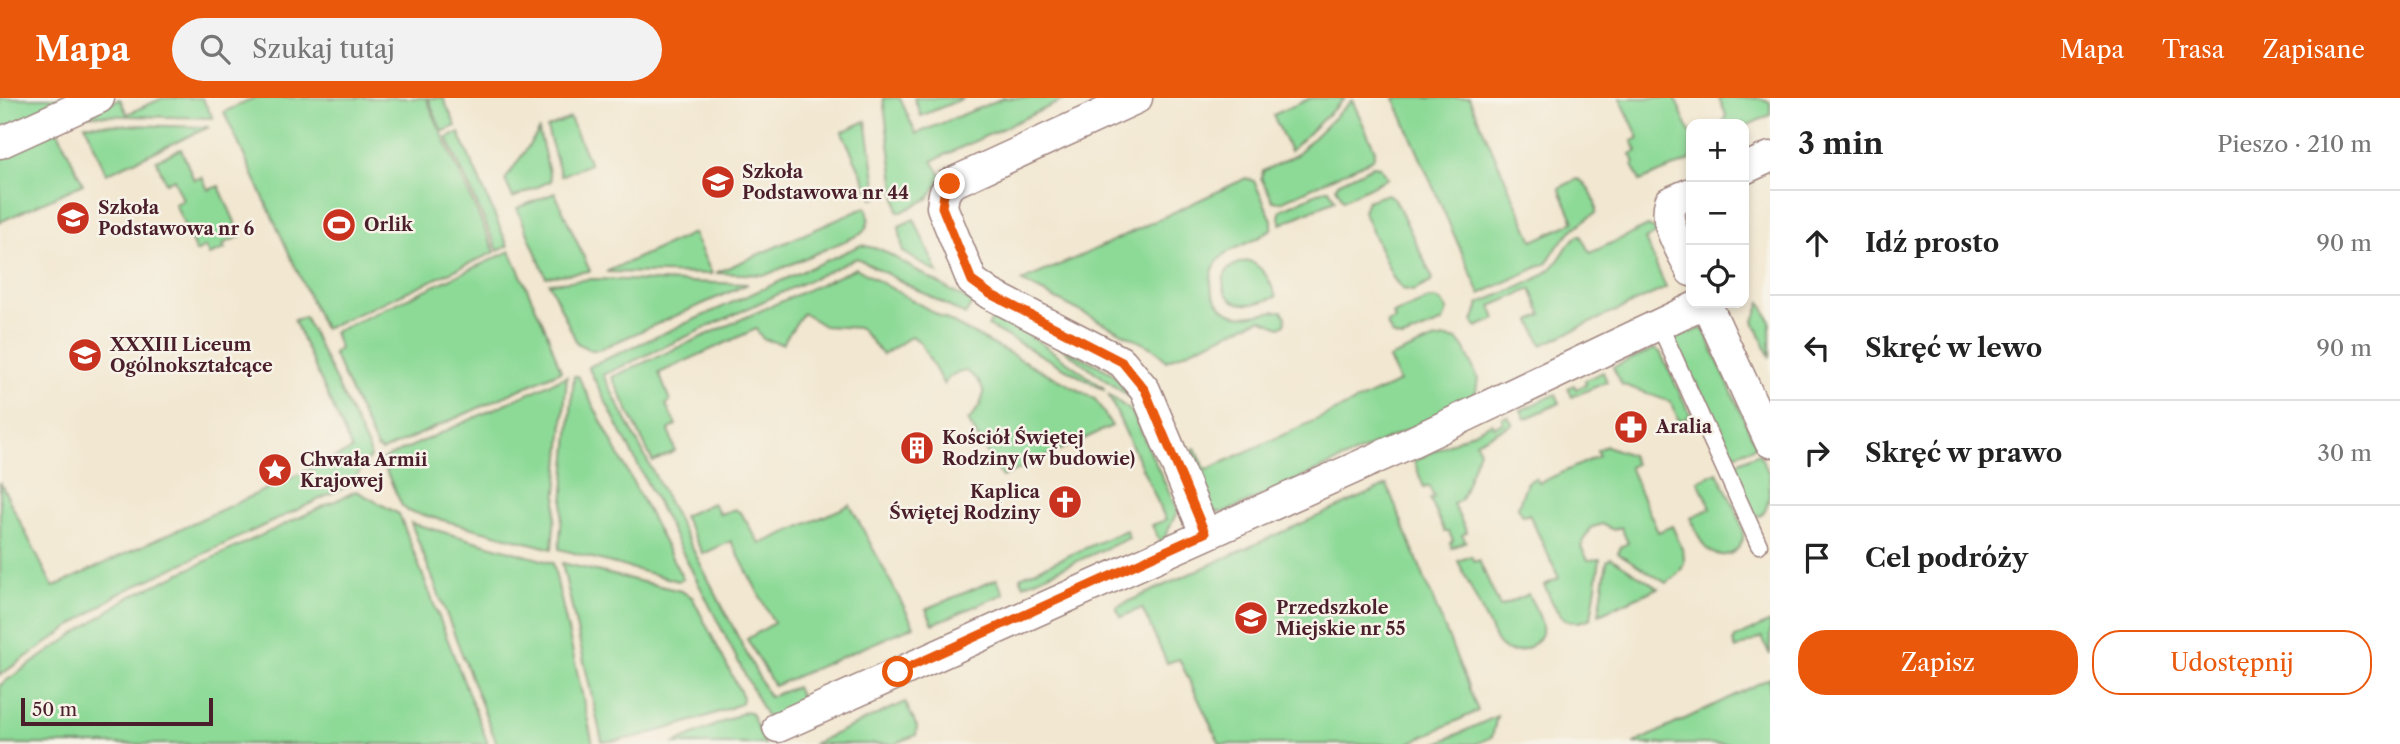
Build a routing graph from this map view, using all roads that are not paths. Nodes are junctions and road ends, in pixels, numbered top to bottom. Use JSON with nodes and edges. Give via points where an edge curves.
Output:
{"nodes":[{"id":1,"x":99,"y":98,"type":"edge"},
{"id":2,"x":1137,"y":98,"type":"edge"},
{"id":3,"x":0,"y":144,"type":"edge"},
{"id":4,"x":1770,"y":157,"type":"edge"},
{"id":5,"x":1749,"y":167,"type":"edge"},
{"id":6,"x":1686,"y":195,"type":"edge"},
{"id":7,"x":1686,"y":260,"type":"edge"},
{"id":8,"x":1694,"y":308,"type":"edge"},
{"id":9,"x":1707,"y":308,"type":"edge"},
{"id":10,"x":1659,"y":324,"type":"junction"},
{"id":11,"x":1770,"y":442,"type":"edge"},
{"id":12,"x":1205,"y":533,"type":"junction"},
{"id":13,"x":1759,"y":545,"type":"dead end"},
{"id":14,"x":778,"y":727,"type":"dead end"}],
"edges":[{"from":1,"to":3,"type":"street"},
{"from":2,"to":12,"type":"street","via":[[950,184],[942,207],[974,283],[1122,362],[1137,380]]},
{"from":4,"to":5,"type":"street"},
{"from":6,"to":7,"type":"street","via":[[1670,202],[1668,211]]},
{"from":8,"to":10,"type":"street"},
{"from":9,"to":11,"type":"street"},
{"from":10,"to":12,"type":"street"},
{"from":10,"to":13,"type":"lane"},
{"from":12,"to":14,"type":"street"}]}
